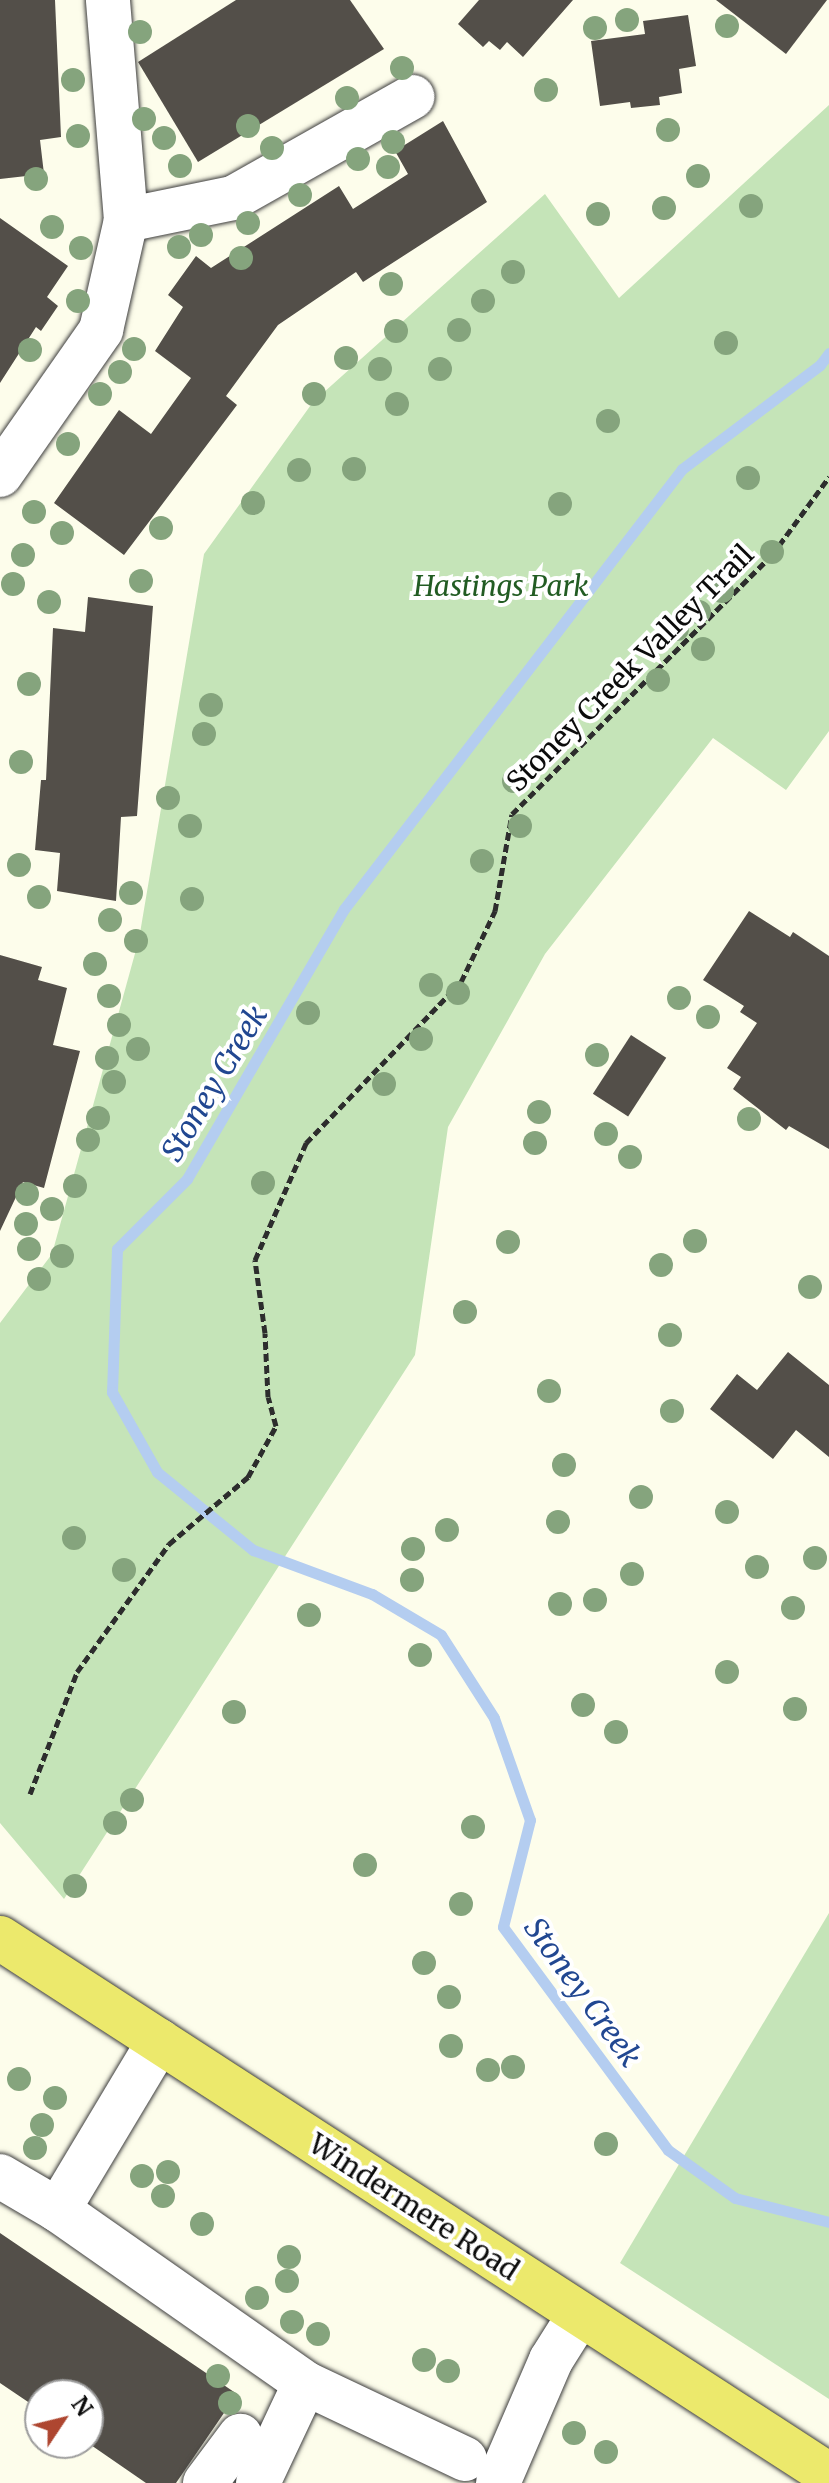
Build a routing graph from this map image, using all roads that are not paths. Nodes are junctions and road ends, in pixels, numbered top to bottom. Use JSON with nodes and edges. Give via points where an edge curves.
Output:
{"nodes":[{"id":1,"x":108,"y":0,"type":"edge"},
{"id":2,"x":412,"y":97,"type":"dead end"},
{"id":3,"x":126,"y":220,"type":"junction"},
{"id":4,"x":0,"y":475,"type":"edge"},
{"id":5,"x":0,"y":1938,"type":"edge"},
{"id":6,"x":159,"y":2041,"type":"junction"},
{"id":7,"x":0,"y":2176,"type":"edge"},
{"id":8,"x":58,"y":2210,"type":"junction"},
{"id":9,"x":580,"y":2314,"type":"junction"},
{"id":10,"x":305,"y":2383,"type":"junction"},
{"id":11,"x":240,"y":2436,"type":"dead end"},
{"id":12,"x":481,"y":2471,"type":"edge"},
{"id":13,"x":829,"y":2475,"type":"edge"},
{"id":14,"x":205,"y":2483,"type":"edge"},
{"id":15,"x":258,"y":2483,"type":"edge"}],
"edges":[{"from":1,"to":3,"type":"lane"},
{"from":2,"to":3,"type":"lane","via":[[233,198]]},
{"from":3,"to":4,"type":"lane","via":[[101,330]]},
{"from":5,"to":6,"type":"main road","name":"Windermere Road"},
{"from":6,"to":8,"type":"lane"},
{"from":6,"to":9,"type":"main road","name":"Windermere Road"},
{"from":7,"to":8,"type":"lane"},
{"from":8,"to":10,"type":"lane"},
{"from":9,"to":12,"type":"lane"},
{"from":9,"to":13,"type":"main road","name":"Windermere Road"},
{"from":10,"to":12,"type":"lane"},
{"from":10,"to":15,"type":"lane"},
{"from":11,"to":14,"type":"lane"}]}
